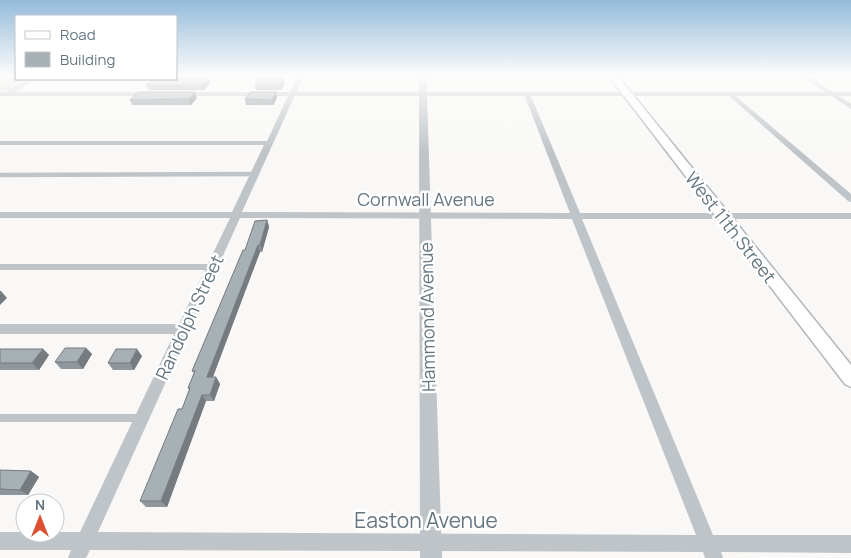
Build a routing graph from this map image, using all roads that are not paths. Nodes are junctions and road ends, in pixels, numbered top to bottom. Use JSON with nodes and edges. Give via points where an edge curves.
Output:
{"nodes":[{"id":1,"x":290,"y":101,"type":"edge"},
{"id":2,"x":423,"y":101,"type":"edge"},
{"id":3,"x":530,"y":101,"type":"edge"},
{"id":4,"x":632,"y":101,"type":"edge"},
{"id":5,"x":738,"y":101,"type":"edge"},
{"id":6,"x":0,"y":142,"type":"edge"},
{"id":7,"x":270,"y":143,"type":"junction"},
{"id":8,"x":256,"y":174,"type":"junction"},
{"id":9,"x":0,"y":175,"type":"edge"},
{"id":10,"x":851,"y":199,"type":"edge"},
{"id":11,"x":0,"y":215,"type":"edge"},
{"id":12,"x":236,"y":215,"type":"junction"},
{"id":13,"x":425,"y":216,"type":"junction"},
{"id":14,"x":576,"y":216,"type":"junction"},
{"id":15,"x":722,"y":216,"type":"junction"},
{"id":16,"x":851,"y":216,"type":"edge"},
{"id":17,"x":0,"y":266,"type":"edge"},
{"id":18,"x":212,"y":267,"type":"junction"},
{"id":19,"x":0,"y":329,"type":"edge"},
{"id":20,"x":184,"y":329,"type":"junction"},
{"id":21,"x":851,"y":379,"type":"edge"},
{"id":22,"x":0,"y":418,"type":"edge"},
{"id":23,"x":142,"y":418,"type":"junction"},
{"id":24,"x":0,"y":541,"type":"edge"},
{"id":25,"x":85,"y":541,"type":"junction"},
{"id":26,"x":851,"y":544,"type":"edge"},
{"id":27,"x":431,"y":550,"type":"edge"},
{"id":28,"x":711,"y":550,"type":"edge"},
{"id":29,"x":77,"y":558,"type":"edge"}],
"edges":[{"from":1,"to":7,"type":"street","name":"Randolph Street"},
{"from":2,"to":13,"type":"street","name":"Hammond Avenue"},
{"from":3,"to":14,"type":"street"},
{"from":4,"to":15,"type":"main road","name":"West 11th Street"},
{"from":5,"to":10,"type":"street"},
{"from":6,"to":7,"type":"street"},
{"from":7,"to":8,"type":"street","name":"Randolph Street"},
{"from":8,"to":9,"type":"lane"},
{"from":8,"to":12,"type":"street","name":"Randolph Street"},
{"from":11,"to":12,"type":"street","name":"Cornwall Avenue"},
{"from":12,"to":13,"type":"street","name":"Cornwall Avenue"},
{"from":12,"to":18,"type":"street","name":"Randolph Street"},
{"from":13,"to":14,"type":"street","name":"Cornwall Avenue"},
{"from":13,"to":27,"type":"street","name":"Hammond Avenue"},
{"from":14,"to":15,"type":"street","name":"Cornwall Avenue"},
{"from":14,"to":28,"type":"street"},
{"from":15,"to":16,"type":"street","name":"Cornwall Avenue"},
{"from":15,"to":21,"type":"main road","name":"West 11th Street"},
{"from":17,"to":18,"type":"lane"},
{"from":18,"to":20,"type":"street","name":"Randolph Street"},
{"from":19,"to":20,"type":"street"},
{"from":20,"to":23,"type":"street","name":"Randolph Street"},
{"from":22,"to":23,"type":"lane"},
{"from":23,"to":25,"type":"street","name":"Randolph Street"},
{"from":24,"to":25,"type":"street","name":"Easton Avenue"},
{"from":25,"to":27,"type":"street","name":"Easton Avenue"},
{"from":25,"to":29,"type":"street","name":"Randolph Street"},
{"from":26,"to":28,"type":"street","name":"Easton Avenue"},
{"from":27,"to":28,"type":"street","name":"Easton Avenue"}]}
